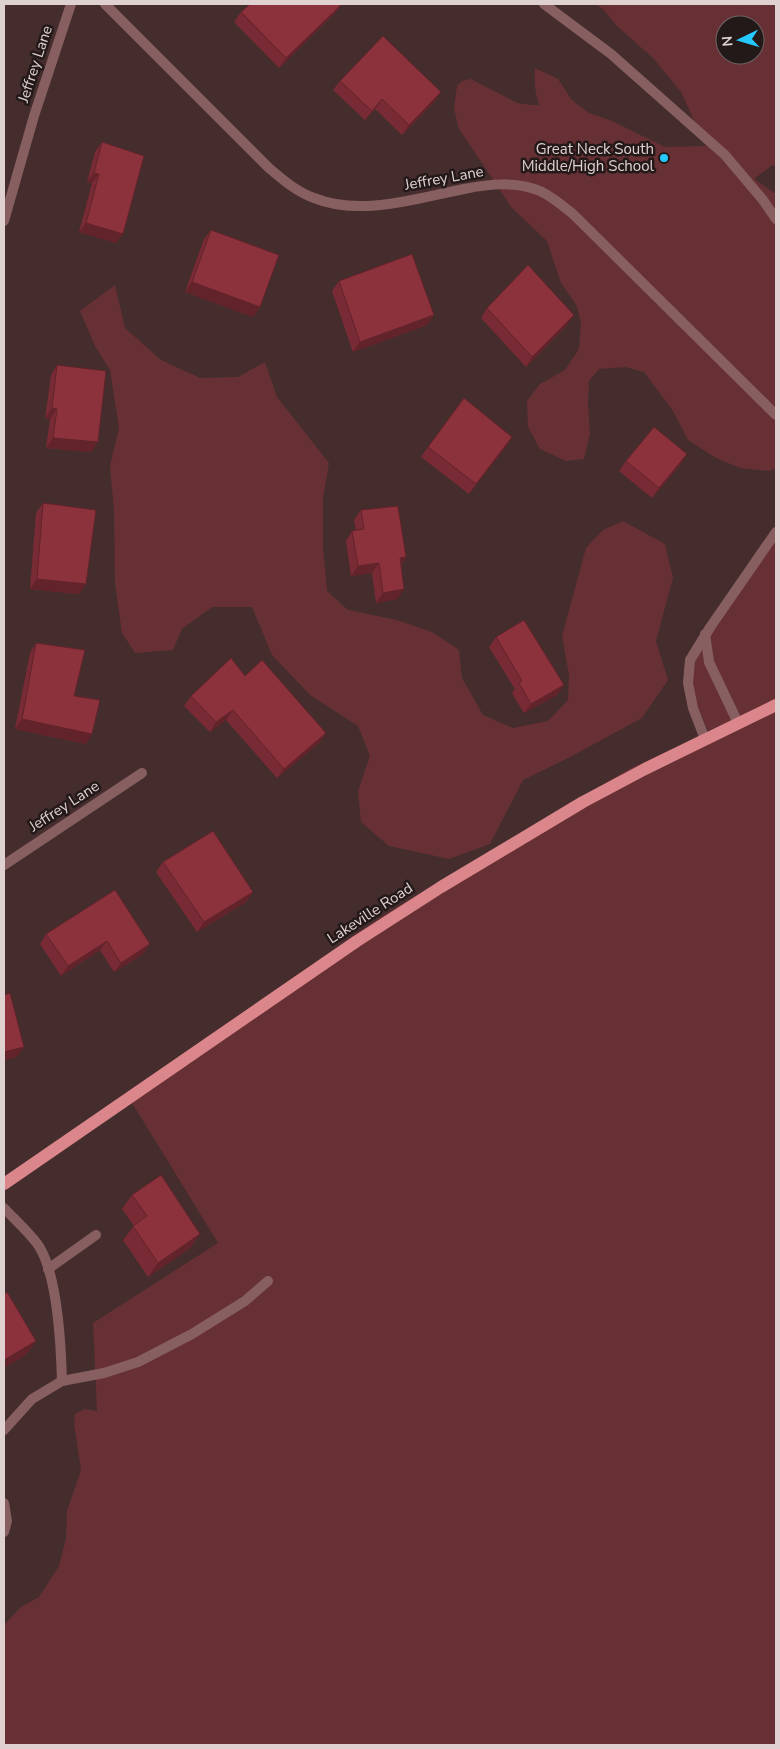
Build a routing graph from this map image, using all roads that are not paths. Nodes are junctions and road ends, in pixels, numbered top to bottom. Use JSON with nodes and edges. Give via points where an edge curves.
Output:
{"nodes":[{"id":1,"x":71,"y":4,"type":"edge"},
{"id":2,"x":105,"y":4,"type":"edge"},
{"id":3,"x":544,"y":4,"type":"edge"},
{"id":4,"x":776,"y":219,"type":"edge"},
{"id":5,"x":4,"y":221,"type":"edge"},
{"id":6,"x":776,"y":415,"type":"edge"},
{"id":7,"x":776,"y":532,"type":"edge"},
{"id":8,"x":705,"y":634,"type":"junction"},
{"id":9,"x":776,"y":705,"type":"edge"},
{"id":10,"x":738,"y":723,"type":"junction"},
{"id":11,"x":705,"y":739,"type":"junction"},
{"id":12,"x":142,"y":773,"type":"dead end"},
{"id":13,"x":4,"y":865,"type":"edge"},
{"id":14,"x":4,"y":1184,"type":"edge"},
{"id":15,"x":4,"y":1208,"type":"edge"},
{"id":16,"x":96,"y":1235,"type":"dead end"},
{"id":17,"x":48,"y":1269,"type":"junction"},
{"id":18,"x":268,"y":1281,"type":"dead end"},
{"id":19,"x":62,"y":1381,"type":"junction"},
{"id":20,"x":4,"y":1430,"type":"edge"},
{"id":21,"x":4,"y":1503,"type":"edge"},
{"id":22,"x":4,"y":1532,"type":"edge"}],
"edges":[{"from":1,"to":5,"type":"street","name":"Jeffrey Lane"},
{"from":2,"to":6,"type":"street","name":"Jeffrey Lane","via":[[270,168],[313,198],[338,205],[368,207],[480,186],[509,184],[550,196]]},
{"from":3,"to":4,"type":"street","via":[[611,54],[725,155]]},
{"from":7,"to":8,"type":"street"},
{"from":8,"to":10,"type":"street","via":[[709,662]]},
{"from":8,"to":11,"type":"street","via":[[690,660],[688,683]]},
{"from":9,"to":10,"type":"main road","name":"Lakeville Road"},
{"from":10,"to":11,"type":"main road","name":"Lakeville Road"},
{"from":11,"to":14,"type":"main road","name":"Lakeville Road","via":[[575,807],[419,900]]},
{"from":12,"to":13,"type":"street","name":"Jeffrey Lane"},
{"from":15,"to":17,"type":"street","via":[[40,1248]]},
{"from":16,"to":17,"type":"street"},
{"from":17,"to":19,"type":"street","via":[[60,1338]]},
{"from":18,"to":19,"type":"street","via":[[215,1320],[138,1362]]},
{"from":19,"to":20,"type":"street","via":[[32,1399]]},
{"from":21,"to":22,"type":"street","via":[[7,1521]]}]}
